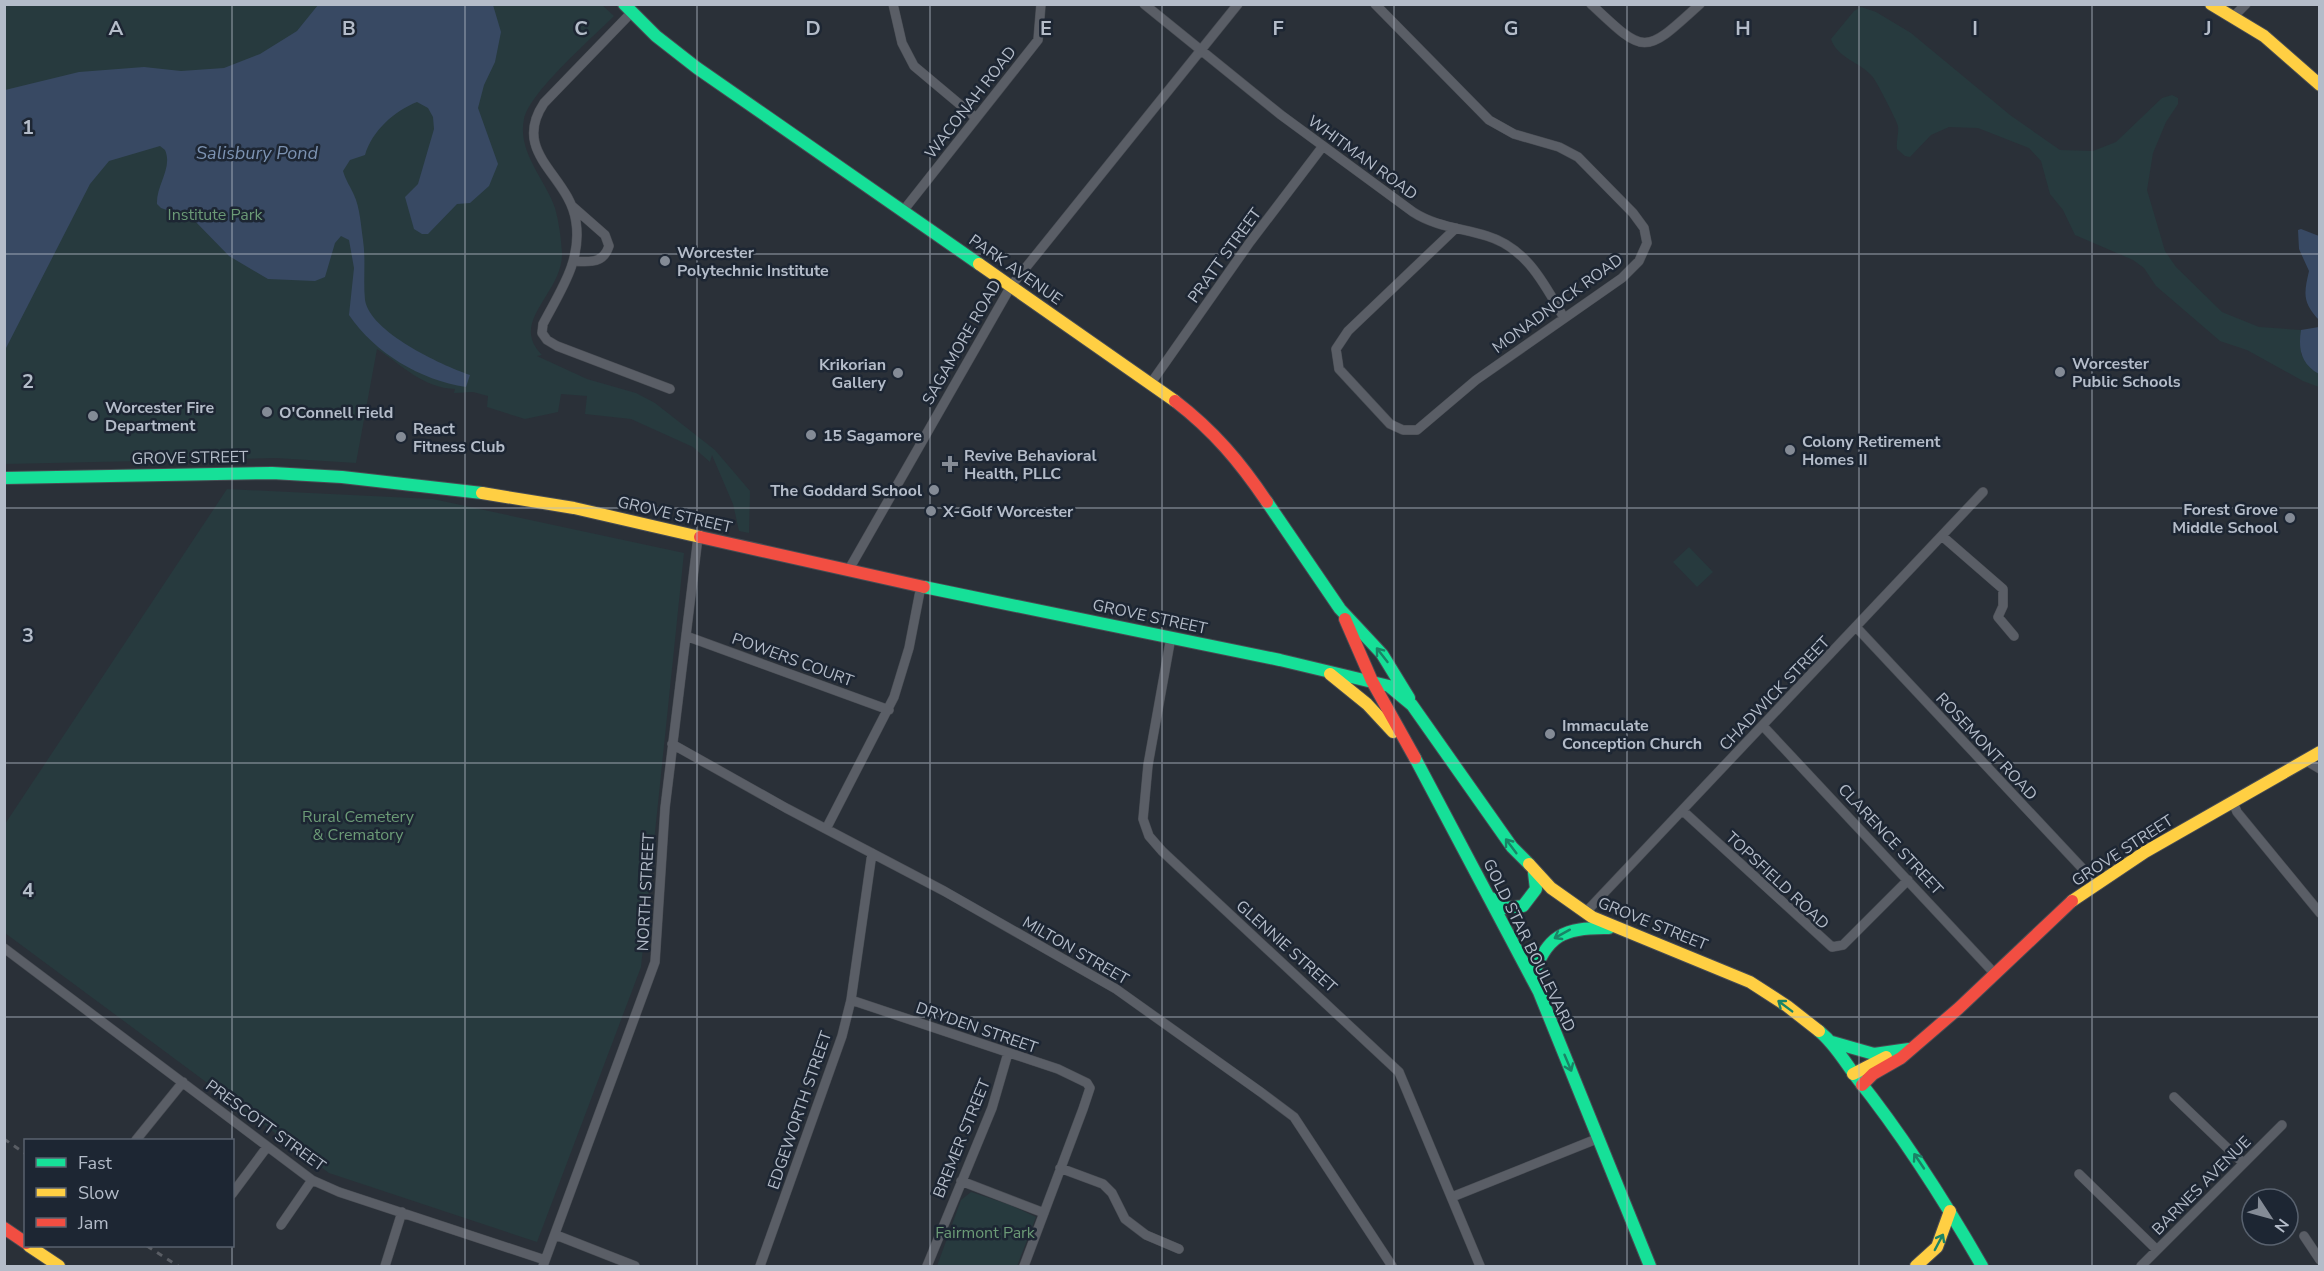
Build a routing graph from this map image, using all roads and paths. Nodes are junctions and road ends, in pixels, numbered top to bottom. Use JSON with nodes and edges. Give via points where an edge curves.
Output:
{"nodes":[{"id":1,"x":893,"y":4,"type":"edge"},
{"id":2,"x":1041,"y":4,"type":"edge"},
{"id":3,"x":1144,"y":4,"type":"edge"},
{"id":4,"x":1238,"y":4,"type":"edge"},
{"id":5,"x":1375,"y":4,"type":"edge"},
{"id":6,"x":1391,"y":4,"type":"edge"},
{"id":7,"x":1591,"y":4,"type":"edge"},
{"id":8,"x":1700,"y":4,"type":"edge"},
{"id":9,"x":2211,"y":4,"type":"edge"},
{"id":10,"x":2246,"y":4,"type":"edge"},
{"id":11,"x":628,"y":9,"type":"edge"},
{"id":12,"x":1383,"y":13,"type":"junction"},
{"id":13,"x":2234,"y":16,"type":"junction"},
{"id":14,"x":1201,"y":50,"type":"junction"},
{"id":15,"x":2319,"y":85,"type":"edge"},
{"id":16,"x":976,"y":118,"type":"junction"},
{"id":17,"x":1323,"y":147,"type":"junction"},
{"id":18,"x":570,"y":204,"type":"junction"},
{"id":19,"x":903,"y":211,"type":"junction"},
{"id":20,"x":1456,"y":228,"type":"junction"},
{"id":21,"x":574,"y":261,"type":"junction"},
{"id":22,"x":1011,"y":286,"type":"junction"},
{"id":23,"x":1564,"y":318,"type":"junction"},
{"id":24,"x":1150,"y":383,"type":"junction"},
{"id":25,"x":670,"y":388,"type":"dead end"},
{"id":26,"x":4,"y":478,"type":"edge"},
{"id":27,"x":1983,"y":492,"type":"dead end"},
{"id":28,"x":1942,"y":536,"type":"junction"},
{"id":29,"x":698,"y":537,"type":"junction"},
{"id":30,"x":848,"y":571,"type":"junction"},
{"id":31,"x":921,"y":586,"type":"junction"},
{"id":32,"x":1341,"y":609,"type":"junction"},
{"id":33,"x":1857,"y":628,"type":"junction"},
{"id":34,"x":686,"y":636,"type":"junction"},
{"id":35,"x":2014,"y":636,"type":"dead end"},
{"id":36,"x":1171,"y":637,"type":"junction"},
{"id":37,"x":1328,"y":673,"type":"junction"},
{"id":38,"x":1372,"y":681,"type":"junction"},
{"id":39,"x":1412,"y":705,"type":"junction"},
{"id":40,"x":889,"y":710,"type":"junction"},
{"id":41,"x":1763,"y":726,"type":"junction"},
{"id":42,"x":672,"y":744,"type":"junction"},
{"id":43,"x":2319,"y":752,"type":"edge"},
{"id":44,"x":2305,"y":760,"type":"junction"},
{"id":45,"x":2319,"y":769,"type":"edge"},
{"id":46,"x":1423,"y":772,"type":"junction"},
{"id":47,"x":2233,"y":802,"type":"junction"},
{"id":48,"x":1683,"y":811,"type":"junction"},
{"id":49,"x":826,"y":829,"type":"junction"},
{"id":50,"x":872,"y":854,"type":"junction"},
{"id":51,"x":1533,"y":873,"type":"junction"},
{"id":52,"x":1908,"y":880,"type":"junction"},
{"id":53,"x":2097,"y":884,"type":"junction"},
{"id":54,"x":1489,"y":897,"type":"junction"},
{"id":55,"x":1585,"y":913,"type":"junction"},
{"id":56,"x":2319,"y":913,"type":"edge"},
{"id":57,"x":1617,"y":928,"type":"junction"},
{"id":58,"x":4,"y":948,"type":"edge"},
{"id":59,"x":1995,"y":974,"type":"junction"},
{"id":60,"x":1532,"y":979,"type":"junction"},
{"id":61,"x":851,"y":1000,"type":"junction"},
{"id":62,"x":1832,"y":1042,"type":"junction"},
{"id":63,"x":1909,"y":1049,"type":"junction"},
{"id":64,"x":1894,"y":1051,"type":"junction"},
{"id":65,"x":1008,"y":1053,"type":"junction"},
{"id":66,"x":1853,"y":1074,"type":"junction"},
{"id":67,"x":183,"y":1082,"type":"junction"},
{"id":68,"x":1862,"y":1085,"type":"junction"},
{"id":69,"x":2174,"y":1097,"type":"dead end"},
{"id":70,"x":2282,"y":1125,"type":"dead end"},
{"id":71,"x":1599,"y":1138,"type":"junction"},
{"id":72,"x":137,"y":1139,"type":"edge"},
{"id":73,"x":267,"y":1147,"type":"junction"},
{"id":74,"x":2243,"y":1163,"type":"junction"},
{"id":75,"x":1060,"y":1168,"type":"junction"},
{"id":76,"x":2079,"y":1174,"type":"dead end"},
{"id":77,"x":312,"y":1180,"type":"junction"},
{"id":78,"x":961,"y":1181,"type":"junction"},
{"id":79,"x":234,"y":1191,"type":"edge"},
{"id":80,"x":1452,"y":1197,"type":"junction"},
{"id":81,"x":1950,"y":1211,"type":"junction"},
{"id":82,"x":402,"y":1212,"type":"junction"},
{"id":83,"x":1044,"y":1213,"type":"junction"},
{"id":84,"x":280,"y":1225,"type":"dead end"},
{"id":85,"x":4,"y":1228,"type":"edge"},
{"id":86,"x":556,"y":1235,"type":"junction"},
{"id":87,"x":2304,"y":1236,"type":"dead end"},
{"id":88,"x":24,"y":1242,"type":"edge"},
{"id":89,"x":32,"y":1247,"type":"edge"},
{"id":90,"x":1179,"y":1249,"type":"dead end"},
{"id":91,"x":2157,"y":1250,"type":"junction"},
{"id":92,"x":1645,"y":1252,"type":"junction"},
{"id":93,"x":2319,"y":1260,"type":"edge"},
{"id":94,"x":544,"y":1263,"type":"edge"},
{"id":95,"x":59,"y":1266,"type":"edge"},
{"id":96,"x":385,"y":1266,"type":"edge"},
{"id":97,"x":635,"y":1266,"type":"edge"},
{"id":98,"x":760,"y":1266,"type":"edge"},
{"id":99,"x":927,"y":1266,"type":"edge"},
{"id":100,"x":1024,"y":1266,"type":"edge"},
{"id":101,"x":1392,"y":1266,"type":"edge"},
{"id":102,"x":1480,"y":1266,"type":"edge"},
{"id":103,"x":1650,"y":1266,"type":"edge"},
{"id":104,"x":1660,"y":1266,"type":"edge"},
{"id":105,"x":1916,"y":1266,"type":"edge"},
{"id":106,"x":1982,"y":1266,"type":"edge"},
{"id":107,"x":2141,"y":1266,"type":"edge"}],
"edges":[{"from":1,"to":16,"type":"street","via":[[902,43],[914,66]]},
{"from":2,"to":16,"type":"street","name":"WACONAH ROAD","via":[[1038,40]]},
{"from":3,"to":14,"type":"street","name":"WHITMAN ROAD"},
{"from":4,"to":14,"type":"street","name":"SAGAMORE ROAD"},
{"from":5,"to":12,"type":"street","name":"MONADNOCK ROAD"},
{"from":6,"to":12,"type":"street"},
{"from":7,"to":8,"type":"street","via":[[1635,42],[1647,44],[1670,32]]},
{"from":9,"to":13,"type":"main road"},
{"from":10,"to":13,"type":"street"},
{"from":11,"to":18,"type":"street","via":[[544,103],[534,121],[532,135],[536,147]]},
{"from":11,"to":19,"type":"main road","name":"PARK AVENUE","via":[[683,57]]},
{"from":12,"to":23,"type":"street","name":"MONADNOCK ROAD","via":[[1484,116],[1514,134],[1574,154],[1627,204],[1641,224],[1647,243],[1639,261],[1622,278]]},
{"from":13,"to":15,"type":"main road","via":[[2264,36]]},
{"from":14,"to":17,"type":"street","name":"WHITMAN ROAD"},
{"from":14,"to":22,"type":"street","name":"SAGAMORE ROAD"},
{"from":16,"to":19,"type":"street","name":"WACONAH ROAD"},
{"from":17,"to":20,"type":"street","name":"WHITMAN ROAD","via":[[1422,218]]},
{"from":17,"to":24,"type":"street","name":"PRATT STREET"},
{"from":18,"to":21,"type":"street","via":[[576,221]]},
{"from":18,"to":21,"type":"street","via":[[605,235],[609,246],[598,261]]},
{"from":19,"to":22,"type":"main road","name":"PARK AVENUE"},
{"from":20,"to":23,"type":"street","name":"WHITMAN ROAD","via":[[1488,236],[1518,253],[1537,272]]},
{"from":20,"to":23,"type":"street","name":"MONADNOCK ROAD","via":[[1336,347],[1339,369],[1390,424],[1409,431],[1423,426],[1472,383]]},
{"from":21,"to":25,"type":"street","via":[[543,324],[545,338]]},
{"from":22,"to":24,"type":"main road","name":"PARK AVENUE"},
{"from":22,"to":30,"type":"street","name":"SAGAMORE ROAD"},
{"from":24,"to":32,"type":"main road","name":"PARK AVENUE","via":[[1208,427],[1238,459]]},
{"from":26,"to":29,"type":"main road","name":"GROVE STREET","via":[[205,473],[342,477],[511,497]]},
{"from":27,"to":28,"type":"street","name":"CHADWICK STREET"},
{"from":28,"to":33,"type":"street","name":"CHADWICK STREET"},
{"from":28,"to":35,"type":"street","via":[[2003,589],[1998,617]]},
{"from":29,"to":30,"type":"main road","name":"GROVE STREET"},
{"from":29,"to":34,"type":"street","name":"NORTH STREET"},
{"from":30,"to":31,"type":"main road","name":"GROVE STREET"},
{"from":31,"to":36,"type":"main road","name":"GROVE STREET"},
{"from":31,"to":40,"type":"street","via":[[901,679]]},
{"from":32,"to":38,"type":"main road","name":"PARK AVENUE"},
{"from":39,"to":32,"type":"main road","name":"PARK AVENUE","one_way":true,"via":[[1382,654]]},
{"from":33,"to":41,"type":"street","name":"CHADWICK STREET"},
{"from":33,"to":53,"type":"street","name":"ROSEMONT ROAD"},
{"from":34,"to":40,"type":"street","name":"POWERS COURT"},
{"from":34,"to":42,"type":"street","name":"NORTH STREET"},
{"from":36,"to":37,"type":"main road","name":"GROVE STREET"},
{"from":36,"to":80,"type":"street","name":"GLENNIE STREET","via":[[1144,803],[1143,823],[1149,836],[1394,1065],[1403,1077]]},
{"from":37,"to":38,"type":"main road","name":"GROVE STREET"},
{"from":37,"to":46,"type":"main road","name":"GROVE STREET","via":[[1378,714]]},
{"from":38,"to":39,"type":"main road","name":"GROVE STREET","via":[[1394,689]]},
{"from":38,"to":46,"type":"main road","name":"GOLD STAR BOULEVARD"},
{"from":51,"to":39,"type":"main road","name":"GROVE STREET","one_way":true},
{"from":40,"to":49,"type":"street"},
{"from":41,"to":48,"type":"street","name":"CHADWICK STREET"},
{"from":41,"to":52,"type":"street","name":"CLARENCE STREET"},
{"from":42,"to":49,"type":"street","name":"MILTON STREET"},
{"from":42,"to":86,"type":"street","name":"NORTH STREET","via":[[656,962]]},
{"from":43,"to":44,"type":"main road","name":"GROVE STREET"},
{"from":44,"to":45,"type":"street"},
{"from":44,"to":47,"type":"main road","name":"GROVE STREET"},
{"from":46,"to":54,"type":"main road","name":"GOLD STAR BOULEVARD"},
{"from":47,"to":53,"type":"main road","name":"GROVE STREET"},
{"from":47,"to":56,"type":"street"},
{"from":48,"to":52,"type":"street","name":"TOPSFIELD ROAD","via":[[1832,947],[1843,945]]},
{"from":48,"to":55,"type":"street","name":"CHADWICK STREET"},
{"from":49,"to":50,"type":"street","name":"MILTON STREET"},
{"from":50,"to":61,"type":"street","name":"EDGEWORTH STREET"},
{"from":50,"to":101,"type":"street","name":"MILTON STREET","via":[[1116,989],[1294,1118]]},
{"from":51,"to":54,"type":"main road","via":[[1536,888],[1523,906],[1505,908]]},
{"from":51,"to":55,"type":"main road","name":"GROVE STREET"},
{"from":52,"to":59,"type":"street","name":"CLARENCE STREET"},
{"from":53,"to":59,"type":"main road","name":"GROVE STREET","via":[[2048,922]]},
{"from":54,"to":60,"type":"main road","name":"GOLD STAR BOULEVARD"},
{"from":55,"to":57,"type":"main road","name":"GROVE STREET"},
{"from":57,"to":60,"type":"main road","one_way":true,"via":[[1565,930],[1538,955]]},
{"from":62,"to":57,"type":"main road","name":"GROVE STREET","one_way":true,"via":[[1750,982]]},
{"from":58,"to":67,"type":"street","name":"PRESCOTT STREET"},
{"from":59,"to":63,"type":"main road","name":"GROVE STREET"},
{"from":60,"to":71,"type":"main road","name":"GOLD STAR BOULEVARD","one_way":true},
{"from":61,"to":65,"type":"street","name":"DRYDEN STREET"},
{"from":61,"to":98,"type":"street","name":"EDGEWORTH STREET","via":[[835,1060]]},
{"from":62,"to":64,"type":"main road","via":[[1866,1053]]},
{"from":62,"to":66,"type":"main road","name":"GROVE STREET"},
{"from":63,"to":64,"type":"main road"},
{"from":63,"to":68,"type":"main road","name":"GROVE STREET"},
{"from":64,"to":66,"type":"main road"},
{"from":65,"to":75,"type":"street","name":"DRYDEN STREET","via":[[1088,1083],[1090,1088]]},
{"from":65,"to":78,"type":"street","name":"BREMER STREET","via":[[992,1108]]},
{"from":66,"to":68,"type":"main road","name":"GROVE STREET"},
{"from":67,"to":72,"type":"street"},
{"from":67,"to":73,"type":"street","name":"PRESCOTT STREET"},
{"from":81,"to":68,"type":"main road","one_way":true,"via":[[1901,1134]]},
{"from":69,"to":74,"type":"street"},
{"from":70,"to":74,"type":"street","name":"BARNES AVENUE"},
{"from":71,"to":80,"type":"street"},
{"from":71,"to":92,"type":"main road","name":"GOLD STAR BOULEVARD"},
{"from":73,"to":77,"type":"street","name":"PRESCOTT STREET"},
{"from":73,"to":79,"type":"street"},
{"from":74,"to":91,"type":"street","name":"BARNES AVENUE"},
{"from":75,"to":83,"type":"street"},
{"from":75,"to":90,"type":"street","via":[[1103,1184],[1125,1219],[1146,1235]]},
{"from":76,"to":91,"type":"street"},
{"from":77,"to":82,"type":"street","name":"PRESCOTT STREET"},
{"from":77,"to":84,"type":"street"},
{"from":78,"to":83,"type":"street"},
{"from":78,"to":99,"type":"street","name":"BREMER STREET"},
{"from":80,"to":102,"type":"street","name":"GLENNIE STREET"},
{"from":105,"to":81,"type":"main road","one_way":true,"via":[[1937,1247]]},
{"from":81,"to":106,"type":"main road"},
{"from":82,"to":94,"type":"street","name":"PRESCOTT STREET"},
{"from":82,"to":96,"type":"street"},
{"from":83,"to":100,"type":"street"},
{"from":85,"to":88,"type":"main road"},
{"from":86,"to":94,"type":"street","name":"NORTH STREET"},
{"from":86,"to":97,"type":"street"},
{"from":87,"to":93,"type":"street"},
{"from":89,"to":95,"type":"main road"},
{"from":91,"to":107,"type":"street","name":"BARNES AVENUE"},
{"from":92,"to":103,"type":"main road","name":"GOLD STAR BOULEVARD"},
{"from":92,"to":104,"type":"main road"}]}
